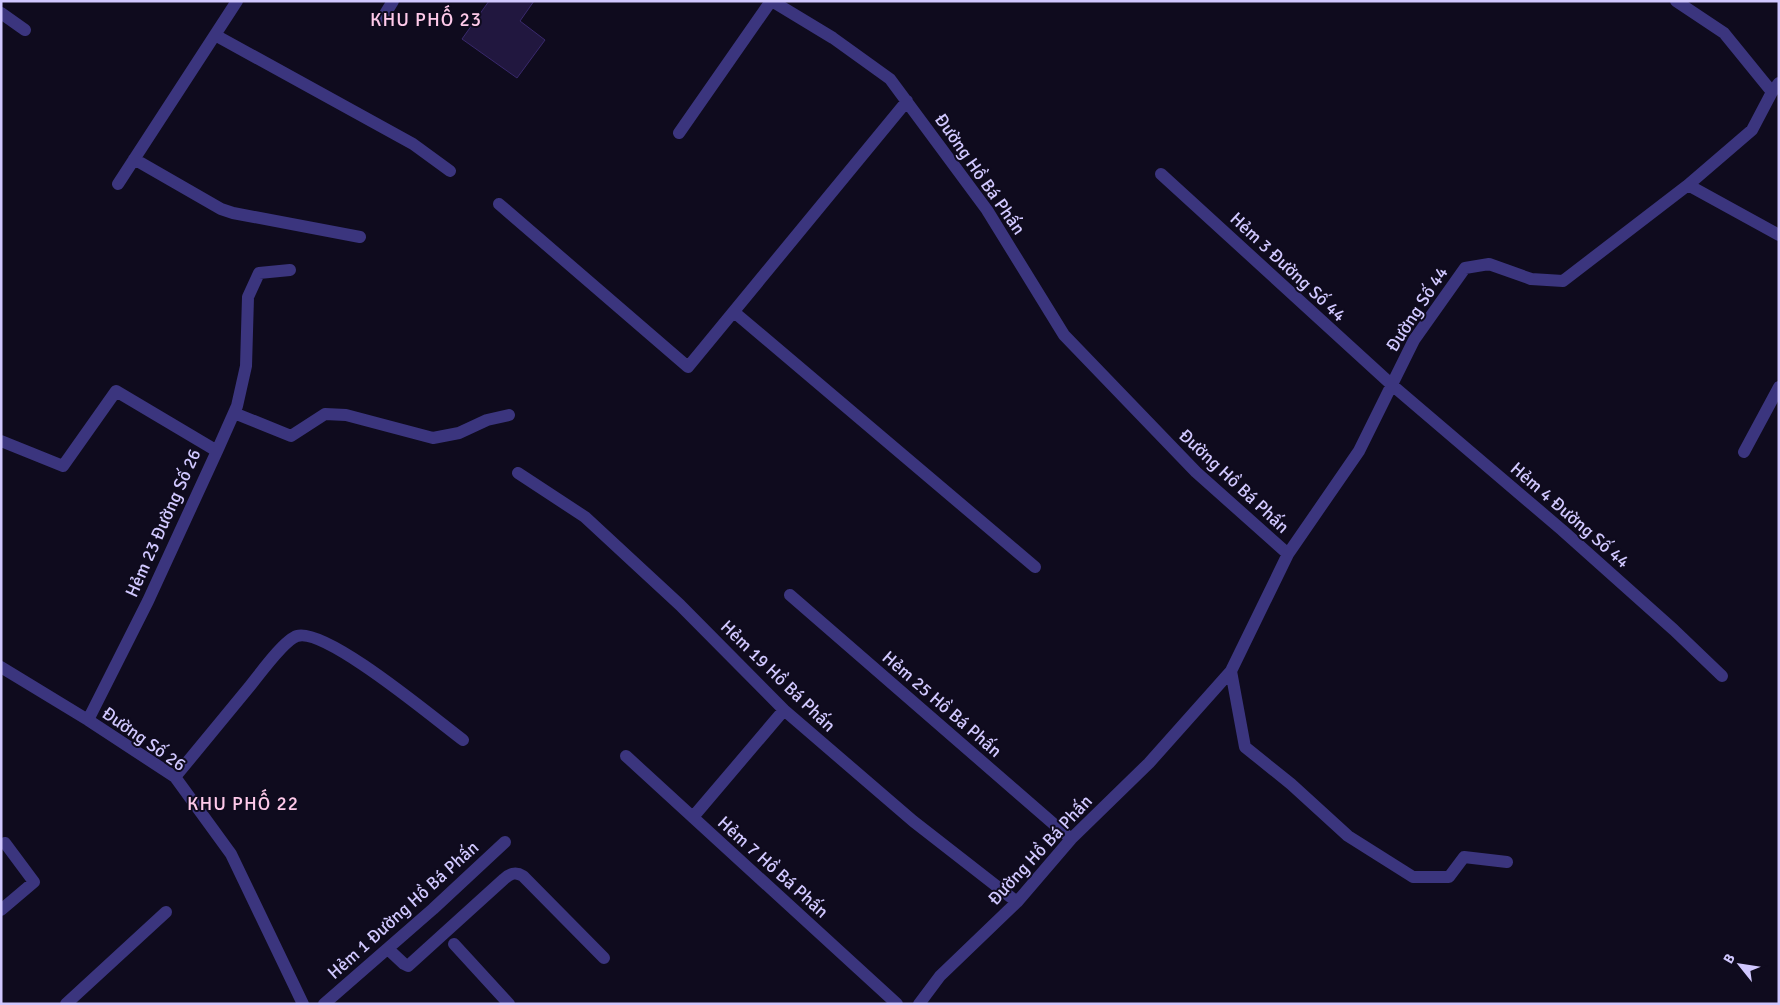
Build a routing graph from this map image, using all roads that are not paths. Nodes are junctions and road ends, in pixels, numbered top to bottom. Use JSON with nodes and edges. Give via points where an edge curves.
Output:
{"nodes":[{"id":1,"x":237,"y":1,"type":"edge"},
{"id":2,"x":393,"y":1,"type":"edge"},
{"id":3,"x":771,"y":1,"type":"edge"},
{"id":4,"x":1676,"y":1,"type":"edge"},
{"id":5,"x":1,"y":13,"type":"edge"},
{"id":6,"x":382,"y":19,"type":"dead end"},
{"id":7,"x":25,"y":30,"type":"dead end"},
{"id":8,"x":215,"y":35,"type":"junction"},
{"id":9,"x":1775,"y":87,"type":"edge"},
{"id":10,"x":907,"y":101,"type":"junction"},
{"id":11,"x":679,"y":133,"type":"dead end"},
{"id":12,"x":134,"y":159,"type":"junction"},
{"id":13,"x":450,"y":171,"type":"dead end"},
{"id":14,"x":1161,"y":174,"type":"dead end"},
{"id":15,"x":118,"y":184,"type":"dead end"},
{"id":16,"x":1688,"y":185,"type":"junction"},
{"id":17,"x":499,"y":204,"type":"dead end"},
{"id":18,"x":1779,"y":235,"type":"edge"},
{"id":19,"x":360,"y":237,"type":"dead end"},
{"id":20,"x":290,"y":270,"type":"dead end"},
{"id":21,"x":734,"y":312,"type":"junction"},
{"id":22,"x":1392,"y":385,"type":"junction"},
{"id":23,"x":1779,"y":387,"type":"edge"},
{"id":24,"x":234,"y":413,"type":"junction"},
{"id":25,"x":509,"y":415,"type":"dead end"},
{"id":26,"x":1,"y":441,"type":"edge"},
{"id":27,"x":217,"y":452,"type":"junction"},
{"id":28,"x":1744,"y":452,"type":"dead end"},
{"id":29,"x":518,"y":473,"type":"dead end"},
{"id":30,"x":1288,"y":554,"type":"junction"},
{"id":31,"x":1035,"y":567,"type":"dead end"},
{"id":32,"x":790,"y":596,"type":"dead end"},
{"id":33,"x":1,"y":667,"type":"edge"},
{"id":34,"x":1231,"y":671,"type":"junction"},
{"id":35,"x":1722,"y":676,"type":"dead end"},
{"id":36,"x":784,"y":710,"type":"junction"},
{"id":37,"x":88,"y":720,"type":"junction"},
{"id":38,"x":463,"y":740,"type":"dead end"},
{"id":39,"x":626,"y":756,"type":"dead end"},
{"id":40,"x":174,"y":777,"type":"junction"},
{"id":41,"x":693,"y":817,"type":"junction"},
{"id":42,"x":1071,"y":839,"type":"junction"},
{"id":43,"x":505,"y":842,"type":"dead end"},
{"id":44,"x":5,"y":843,"type":"dead end"},
{"id":45,"x":1507,"y":862,"type":"dead end"},
{"id":46,"x":1017,"y":902,"type":"junction"},
{"id":47,"x":1,"y":910,"type":"edge"},
{"id":48,"x":166,"y":912,"type":"dead end"},
{"id":49,"x":454,"y":944,"type":"dead end"},
{"id":50,"x":388,"y":949,"type":"junction"},
{"id":51,"x":604,"y":958,"type":"dead end"},
{"id":52,"x":66,"y":1004,"type":"edge"},
{"id":53,"x":303,"y":1004,"type":"edge"},
{"id":54,"x":324,"y":1004,"type":"edge"},
{"id":55,"x":509,"y":1004,"type":"edge"},
{"id":56,"x":897,"y":1004,"type":"edge"},
{"id":57,"x":919,"y":1004,"type":"edge"}],
"edges":[{"from":1,"to":8,"type":"street"},
{"from":2,"to":6,"type":"street"},
{"from":3,"to":10,"type":"street","name":"Đường Hồ Bá Phấn","via":[[833,38],[890,79]]},
{"from":3,"to":11,"type":"street"},
{"from":4,"to":9,"type":"street","via":[[1724,33]]},
{"from":5,"to":7,"type":"street"},
{"from":8,"to":12,"type":"street"},
{"from":8,"to":13,"type":"street","via":[[412,144]]},
{"from":9,"to":16,"type":"street","name":"Đường Số 44","via":[[1752,130]]},
{"from":10,"to":21,"type":"street"},
{"from":10,"to":30,"type":"street","name":"Đường Hồ Bá Phấn","via":[[987,210],[1064,336],[1196,472]]},
{"from":12,"to":15,"type":"street"},
{"from":12,"to":19,"type":"street","via":[[221,209]]},
{"from":14,"to":22,"type":"street","name":"Hẻm 3 Đường Số 44"},
{"from":16,"to":18,"type":"street"},
{"from":16,"to":22,"type":"street","name":"Đường Số 44","via":[[1563,281],[1531,279],[1489,264],[1464,268],[1414,340]]},
{"from":17,"to":21,"type":"street","via":[[688,367]]},
{"from":20,"to":24,"type":"street","via":[[259,274],[248,297],[246,366]]},
{"from":21,"to":31,"type":"street"},
{"from":22,"to":30,"type":"street","name":"Đường Số 44","via":[[1359,451]]},
{"from":22,"to":35,"type":"street","name":"Hẻm 4 Đường Số 44","via":[[1562,530]]},
{"from":23,"to":28,"type":"street"},
{"from":24,"to":25,"type":"street","via":[[291,436],[325,414],[346,415],[433,438],[459,434],[486,420]]},
{"from":24,"to":27,"type":"street"},
{"from":26,"to":27,"type":"street","name":"Hẻm 23 Đường Số 26","via":[[63,466],[116,392]]},
{"from":27,"to":37,"type":"street","name":"Hẻm 23 Đường Số 26"},
{"from":29,"to":36,"type":"street","name":"Hẻm 19 Hồ Bá Phấn","via":[[585,517],[680,605]]},
{"from":30,"to":34,"type":"street","name":"Đường Hồ Bá Phấn"},
{"from":32,"to":42,"type":"street","name":"Hẻm 25 Hồ Bá Phấn"},
{"from":33,"to":37,"type":"street","name":"Đường Số 26"},
{"from":34,"to":42,"type":"street","name":"Đường Hồ Bá Phấn","via":[[1149,763]]},
{"from":34,"to":45,"type":"street","via":[[1245,747],[1348,836],[1414,877],[1448,877],[1464,857]]},
{"from":36,"to":41,"type":"street"},
{"from":36,"to":46,"type":"street","name":"Hẻm 19 Hồ Bá Phấn","via":[[913,821]]},
{"from":37,"to":40,"type":"street","name":"Đường Số 26"},
{"from":38,"to":40,"type":"street","via":[[342,651],[303,635],[295,636]]},
{"from":39,"to":41,"type":"street","name":"Hẻm 7 Hồ Bá Phấn"},
{"from":40,"to":53,"type":"street","name":"Đường Số 26","via":[[231,854]]},
{"from":41,"to":56,"type":"street","name":"Hẻm 7 Hồ Bá Phấn"},
{"from":42,"to":46,"type":"street","name":"Đường Hồ Bá Phấn"},
{"from":43,"to":50,"type":"street","name":"Hẻm 1 Đường Hồ Bá Phấn"},
{"from":44,"to":47,"type":"street","via":[[34,882]]},
{"from":46,"to":57,"type":"street","name":"Đường Hồ Bá Phấn","via":[[940,976]]},
{"from":48,"to":52,"type":"street"},
{"from":49,"to":55,"type":"street"},
{"from":50,"to":51,"type":"street","via":[[408,966],[504,879],[517,873]]},
{"from":50,"to":54,"type":"street","name":"Hẻm 1 Đường Hồ Bá Phấn"}]}
